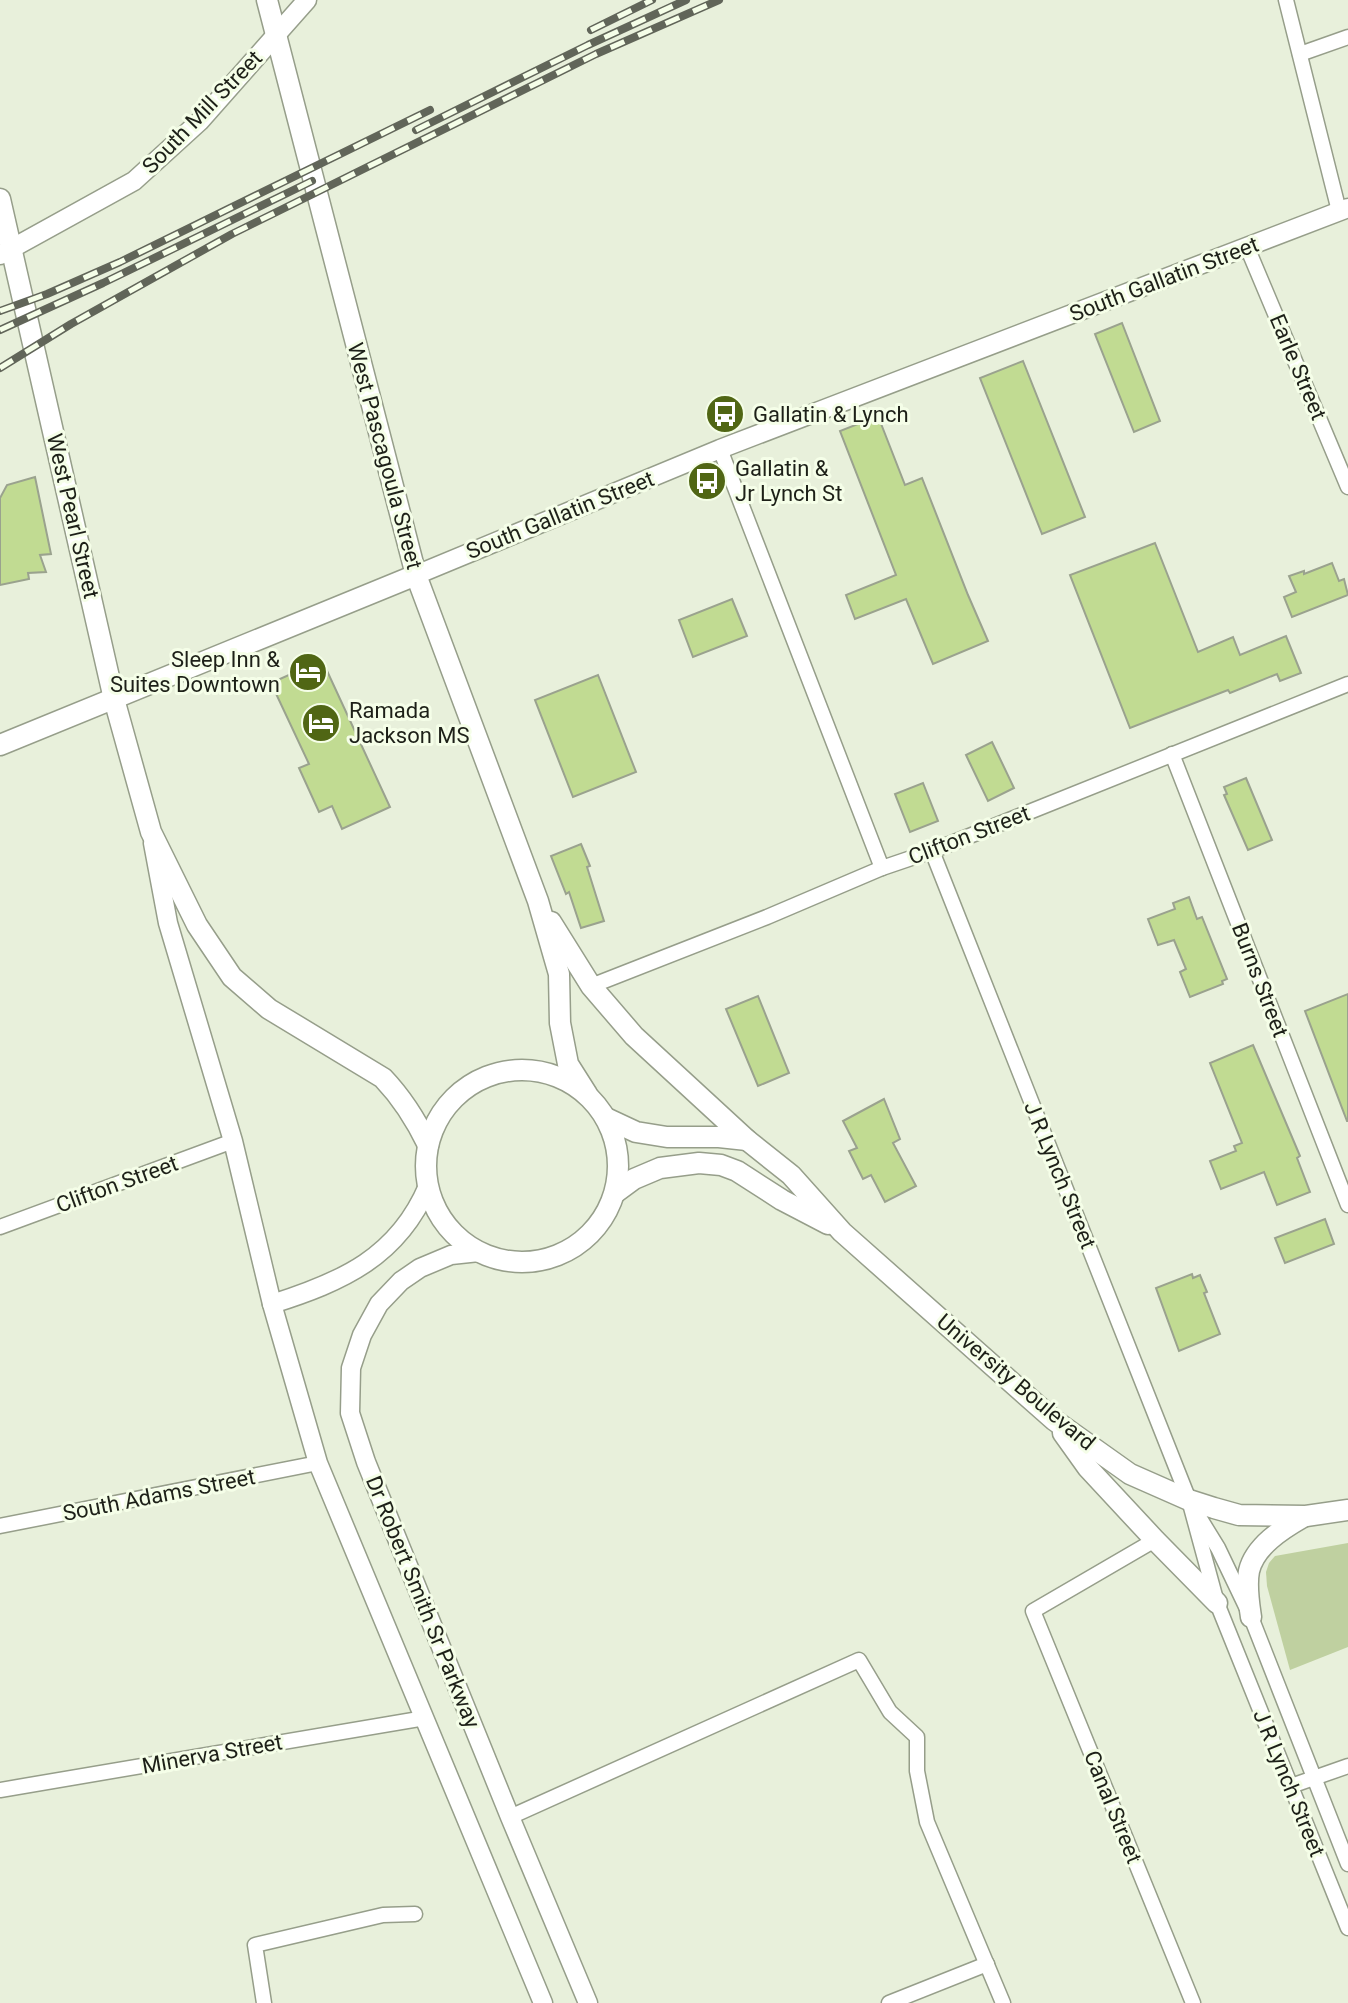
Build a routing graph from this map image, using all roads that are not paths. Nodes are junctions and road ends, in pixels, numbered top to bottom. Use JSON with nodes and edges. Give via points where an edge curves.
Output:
{"nodes":[{"id":1,"x":267,"y":0,"type":"edge"},
{"id":2,"x":307,"y":0,"type":"edge"},
{"id":3,"x":1286,"y":0,"type":"edge"},
{"id":4,"x":276,"y":36,"type":"junction"},
{"id":5,"x":1348,"y":37,"type":"edge"},
{"id":6,"x":1300,"y":54,"type":"junction"},
{"id":7,"x":0,"y":199,"type":"edge"},
{"id":8,"x":1344,"y":210,"type":"edge"},
{"id":9,"x":1247,"y":247,"type":"junction"},
{"id":10,"x":6,"y":252,"type":"edge"},
{"id":11,"x":720,"y":449,"type":"junction"},
{"id":12,"x":1348,"y":487,"type":"edge"},
{"id":13,"x":416,"y":575,"type":"junction"},
{"id":14,"x":1348,"y":684,"type":"edge"},
{"id":15,"x":114,"y":699,"type":"junction"},
{"id":16,"x":0,"y":745,"type":"edge"},
{"id":17,"x":1172,"y":754,"type":"junction"},
{"id":18,"x":151,"y":832,"type":"junction"},
{"id":19,"x":932,"y":851,"type":"junction"},
{"id":20,"x":882,"y":868,"type":"junction"},
{"id":21,"x":538,"y":901,"type":"junction"},
{"id":22,"x":591,"y":986,"type":"junction"},
{"id":23,"x":587,"y":1094,"type":"junction"},
{"id":24,"x":606,"y":1118,"type":"junction"},
{"id":25,"x":747,"y":1140,"type":"junction"},
{"id":26,"x":233,"y":1141,"type":"junction"},
{"id":27,"x":428,"y":1145,"type":"junction"},
{"id":28,"x":428,"y":1186,"type":"junction"},
{"id":29,"x":615,"y":1193,"type":"junction"},
{"id":30,"x":1348,"y":1205,"type":"edge"},
{"id":31,"x":0,"y":1227,"type":"edge"},
{"id":32,"x":842,"y":1232,"type":"junction"},
{"id":33,"x":479,"y":1252,"type":"junction"},
{"id":34,"x":272,"y":1304,"type":"junction"},
{"id":35,"x":1054,"y":1420,"type":"junction"},
{"id":36,"x":318,"y":1463,"type":"junction"},
{"id":37,"x":1189,"y":1500,"type":"junction"},
{"id":38,"x":1348,"y":1510,"type":"edge"},
{"id":39,"x":1306,"y":1516,"type":"junction"},
{"id":40,"x":0,"y":1526,"type":"edge"},
{"id":41,"x":1155,"y":1540,"type":"junction"},
{"id":42,"x":1217,"y":1603,"type":"junction"},
{"id":43,"x":1251,"y":1617,"type":"junction"},
{"id":44,"x":425,"y":1718,"type":"junction"},
{"id":45,"x":1348,"y":1766,"type":"edge"},
{"id":46,"x":1313,"y":1779,"type":"junction"},
{"id":47,"x":1291,"y":1786,"type":"junction"},
{"id":48,"x":0,"y":1790,"type":"edge"},
{"id":49,"x":510,"y":1817,"type":"junction"},
{"id":50,"x":1348,"y":1864,"type":"edge"},
{"id":51,"x":415,"y":1914,"type":"dead end"},
{"id":52,"x":1348,"y":1928,"type":"edge"},
{"id":53,"x":987,"y":1964,"type":"junction"},
{"id":54,"x":264,"y":2003,"type":"edge"},
{"id":55,"x":543,"y":2003,"type":"edge"},
{"id":56,"x":588,"y":2003,"type":"edge"},
{"id":57,"x":889,"y":2003,"type":"edge"},
{"id":58,"x":1003,"y":2003,"type":"edge"},
{"id":59,"x":1193,"y":2003,"type":"edge"}],
"edges":[{"from":1,"to":4,"type":"main road","name":"West Pascagoula Street"},
{"from":2,"to":4,"type":"street","name":"South Mill Street"},
{"from":3,"to":6,"type":"street"},
{"from":4,"to":10,"type":"street","name":"South Mill Street","via":[[200,121],[134,181]]},
{"from":4,"to":13,"type":"main road","name":"West Pascagoula Street"},
{"from":5,"to":6,"type":"street"},
{"from":6,"to":8,"type":"street"},
{"from":7,"to":10,"type":"main road","name":"West Pearl Street"},
{"from":8,"to":9,"type":"street","name":"South Gallatin Street"},
{"from":9,"to":11,"type":"street","name":"South Gallatin Street"},
{"from":9,"to":12,"type":"street","name":"Earle Street"},
{"from":10,"to":15,"type":"main road","name":"West Pearl Street"},
{"from":11,"to":13,"type":"street","name":"South Gallatin Street"},
{"from":11,"to":20,"type":"street"},
{"from":13,"to":15,"type":"main road","name":"South Gallatin Street"},
{"from":13,"to":21,"type":"main road","name":"West Pascagoula Street"},
{"from":14,"to":17,"type":"street","name":"Clifton Street"},
{"from":15,"to":16,"type":"main road","name":"South Gallatin Street"},
{"from":15,"to":18,"type":"main road","name":"West Pearl Street"},
{"from":17,"to":19,"type":"street","name":"Clifton Street"},
{"from":17,"to":30,"type":"street","name":"Burns Street"},
{"from":18,"to":26,"type":"street","name":"Dr Robert Smith Sr Parkway","via":[[168,923]]},
{"from":18,"to":27,"type":"main road","via":[[197,925],[232,977],[269,1009],[383,1078],[415,1118]]},
{"from":19,"to":20,"type":"street","name":"Clifton Street"},
{"from":19,"to":37,"type":"street","name":"J R Lynch Street"},
{"from":20,"to":22,"type":"street","name":"Clifton Street"},
{"from":21,"to":22,"type":"main road","name":"West Pascagoula Street"},
{"from":21,"to":23,"type":"main road","name":"West Pascagoula Street","via":[[559,974],[568,1064]]},
{"from":22,"to":25,"type":"main road","name":"West Pascagoula Street","via":[[634,1036]]},
{"from":23,"to":24,"type":"main road"},
{"from":23,"to":27,"type":"main road","via":[[535,1070],[498,1072],[452,1100]]},
{"from":24,"to":25,"type":"main road","via":[[636,1132],[667,1137]]},
{"from":24,"to":29,"type":"main road","via":[[615,1139]]},
{"from":25,"to":32,"type":"main road","name":"University Boulevard","via":[[791,1175]]},
{"from":26,"to":31,"type":"street","name":"Clifton Street"},
{"from":26,"to":34,"type":"street","name":"Dr Robert Smith Sr Parkway"},
{"from":27,"to":28,"type":"main road"},
{"from":28,"to":33,"type":"main road","via":[[452,1232]]},
{"from":28,"to":34,"type":"street","via":[[400,1234],[365,1264]]},
{"from":29,"to":32,"type":"main road","name":"University Boulevard","via":[[660,1168],[721,1165]]},
{"from":29,"to":33,"type":"main road","via":[[597,1226],[579,1244],[553,1257],[523,1262]]},
{"from":32,"to":35,"type":"main road","name":"University Boulevard"},
{"from":33,"to":49,"type":"street","name":"Dr Robert Smith Sr Parkway","via":[[451,1255],[420,1268],[379,1304],[351,1368],[350,1413]]},
{"from":34,"to":36,"type":"street","name":"Dr Robert Smith Sr Parkway"},
{"from":35,"to":37,"type":"main road","name":"University Boulevard","via":[[1130,1474]]},
{"from":35,"to":41,"type":"main road","via":[[1088,1468]]},
{"from":36,"to":40,"type":"street","name":"South Adams Street"},
{"from":36,"to":44,"type":"street","name":"Dr Robert Smith Sr Parkway"},
{"from":37,"to":39,"type":"main road","name":"University Boulevard","via":[[1239,1515]]},
{"from":37,"to":42,"type":"street","name":"J R Lynch Street"},
{"from":37,"to":43,"type":"street","name":"J R Lynch Street"},
{"from":38,"to":39,"type":"main road","name":"University Boulevard"},
{"from":39,"to":43,"type":"main road","via":[[1277,1532],[1253,1561],[1248,1583]]},
{"from":41,"to":42,"type":"main road"},
{"from":41,"to":59,"type":"street","name":"Canal Street","via":[[1033,1611]]},
{"from":42,"to":47,"type":"street","name":"J R Lynch Street"},
{"from":43,"to":46,"type":"street","name":"J R Lynch Street"},
{"from":44,"to":48,"type":"street","name":"Minerva Street"},
{"from":44,"to":55,"type":"street","name":"Dr Robert Smith Sr Parkway"},
{"from":45,"to":46,"type":"street"},
{"from":46,"to":47,"type":"street"},
{"from":46,"to":50,"type":"street","name":"J R Lynch Street"},
{"from":47,"to":52,"type":"street","name":"J R Lynch Street"},
{"from":49,"to":53,"type":"street","via":[[859,1660],[890,1712],[917,1737],[927,1822]]},
{"from":49,"to":56,"type":"street","name":"Dr Robert Smith Sr Parkway"},
{"from":51,"to":54,"type":"street","via":[[383,1915],[255,1945]]},
{"from":53,"to":57,"type":"street"},
{"from":53,"to":58,"type":"street"}]}
